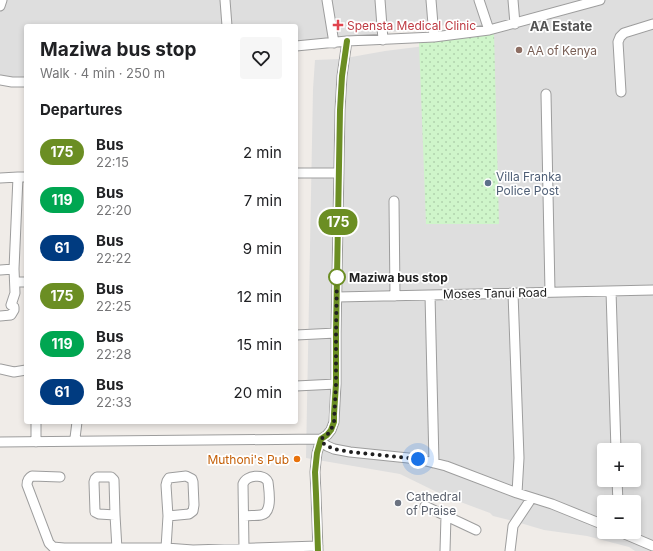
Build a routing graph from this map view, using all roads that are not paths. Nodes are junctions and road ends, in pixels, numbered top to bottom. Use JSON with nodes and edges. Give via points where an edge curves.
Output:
{"nodes":[{"id":1,"x":2,"y":0,"type":"edge"},
{"id":2,"x":225,"y":0,"type":"edge"},
{"id":3,"x":327,"y":0,"type":"edge"},
{"id":4,"x":380,"y":0,"type":"edge"},
{"id":5,"x":431,"y":0,"type":"edge"},
{"id":6,"x":480,"y":0,"type":"edge"},
{"id":7,"x":513,"y":0,"type":"edge"},
{"id":8,"x":600,"y":0,"type":"edge"},
{"id":9,"x":565,"y":5,"type":"edge"},
{"id":10,"x":0,"y":6,"type":"edge"},
{"id":11,"x":227,"y":24,"type":"edge"},
{"id":12,"x":515,"y":24,"type":"junction"},
{"id":13,"x":653,"y":24,"type":"edge"},
{"id":14,"x":490,"y":30,"type":"junction"},
{"id":15,"x":434,"y":37,"type":"junction"},
{"id":16,"x":382,"y":40,"type":"junction"},
{"id":17,"x":347,"y":41,"type":"junction"},
{"id":18,"x":334,"y":43,"type":"junction"},
{"id":19,"x":298,"y":46,"type":"edge"},
{"id":20,"x":0,"y":80,"type":"edge"},
{"id":21,"x":24,"y":82,"type":"edge"},
{"id":22,"x":621,"y":92,"type":"dead end"},
{"id":23,"x":546,"y":94,"type":"dead end"},
{"id":24,"x":298,"y":173,"type":"edge"},
{"id":25,"x":339,"y":173,"type":"junction"},
{"id":26,"x":22,"y":177,"type":"edge"},
{"id":27,"x":0,"y":178,"type":"edge"},
{"id":28,"x":394,"y":201,"type":"dead end"},
{"id":29,"x":14,"y":269,"type":"junction"},
{"id":30,"x":0,"y":270,"type":"edge"},
{"id":31,"x":15,"y":282,"type":"junction"},
{"id":32,"x":24,"y":282,"type":"edge"},
{"id":33,"x":653,"y":290,"type":"edge"},
{"id":34,"x":611,"y":291,"type":"junction"},
{"id":35,"x":550,"y":292,"type":"junction"},
{"id":36,"x":513,"y":293,"type":"junction"},
{"id":37,"x":430,"y":295,"type":"junction"},
{"id":38,"x":337,"y":296,"type":"junction"},
{"id":39,"x":395,"y":296,"type":"junction"},
{"id":40,"x":0,"y":316,"type":"edge"},
{"id":41,"x":336,"y":333,"type":"junction"},
{"id":42,"x":298,"y":334,"type":"edge"},
{"id":43,"x":0,"y":369,"type":"edge"},
{"id":44,"x":24,"y":370,"type":"edge"},
{"id":45,"x":336,"y":384,"type":"junction"},
{"id":46,"x":298,"y":386,"type":"edge"},
{"id":47,"x":36,"y":424,"type":"edge"},
{"id":48,"x":77,"y":424,"type":"edge"},
{"id":49,"x":321,"y":439,"type":"junction"},
{"id":50,"x":75,"y":441,"type":"junction"},
{"id":51,"x":0,"y":442,"type":"edge"},
{"id":52,"x":36,"y":442,"type":"junction"},
{"id":53,"x":616,"y":443,"type":"edge"},
{"id":54,"x":434,"y":463,"type":"junction"},
{"id":55,"x":60,"y":477,"type":"dead end"},
{"id":56,"x":517,"y":493,"type":"junction"},
{"id":57,"x":531,"y":498,"type":"junction"},
{"id":58,"x":425,"y":506,"type":"dead end"},
{"id":59,"x":115,"y":514,"type":"dead end"},
{"id":60,"x":168,"y":516,"type":"junction"},
{"id":61,"x":244,"y":516,"type":"junction"},
{"id":62,"x":446,"y":516,"type":"junction"},
{"id":63,"x":597,"y":523,"type":"edge"},
{"id":64,"x":476,"y":530,"type":"dead end"},
{"id":65,"x":636,"y":539,"type":"edge"},
{"id":66,"x":653,"y":546,"type":"edge"},
{"id":67,"x":166,"y":548,"type":"junction"},
{"id":68,"x":244,"y":548,"type":"junction"},
{"id":69,"x":116,"y":549,"type":"junction"},
{"id":70,"x":318,"y":549,"type":"edge"},
{"id":71,"x":131,"y":550,"type":"edge"},
{"id":72,"x":192,"y":550,"type":"edge"},
{"id":73,"x":269,"y":550,"type":"edge"},
{"id":74,"x":446,"y":551,"type":"edge"},
{"id":75,"x":510,"y":551,"type":"edge"}],
"edges":[{"from":1,"to":10,"type":"street"},
{"from":2,"to":11,"type":"street"},
{"from":3,"to":18,"type":"street"},
{"from":4,"to":16,"type":"street"},
{"from":5,"to":15,"type":"street"},
{"from":6,"to":14,"type":"street"},
{"from":7,"to":12,"type":"street"},
{"from":8,"to":9,"type":"street"},
{"from":9,"to":12,"type":"street"},
{"from":12,"to":14,"type":"street"},
{"from":13,"to":22,"type":"street","via":[[624,33],[620,37],[618,42]]},
{"from":14,"to":15,"type":"street"},
{"from":15,"to":16,"type":"street"},
{"from":16,"to":17,"type":"street"},
{"from":17,"to":18,"type":"street"},
{"from":17,"to":25,"type":"street","via":[[342,76]]},
{"from":18,"to":19,"type":"street"},
{"from":20,"to":21,"type":"street"},
{"from":23,"to":35,"type":"street"},
{"from":24,"to":25,"type":"street"},
{"from":25,"to":38,"type":"street"},
{"from":26,"to":27,"type":"street"},
{"from":26,"to":29,"type":"street"},
{"from":28,"to":39,"type":"street"},
{"from":29,"to":30,"type":"street"},
{"from":29,"to":31,"type":"street"},
{"from":31,"to":32,"type":"street"},
{"from":31,"to":40,"type":"street","via":[[11,305],[14,310],[11,315]]},
{"from":33,"to":34,"type":"street","name":"Moses Tanui Road"},
{"from":34,"to":35,"type":"street","name":"Moses Tanui Road"},
{"from":34,"to":53,"type":"street"},
{"from":35,"to":36,"type":"street","name":"Moses Tanui Road"},
{"from":36,"to":37,"type":"street","name":"Moses Tanui Road"},
{"from":36,"to":56,"type":"street","via":[[519,458]]},
{"from":37,"to":39,"type":"street","name":"Moses Tanui Road"},
{"from":37,"to":54,"type":"street"},
{"from":38,"to":39,"type":"street","name":"Moses Tanui Road"},
{"from":38,"to":41,"type":"street"},
{"from":41,"to":42,"type":"street"},
{"from":41,"to":45,"type":"street"},
{"from":43,"to":44,"type":"street","via":[[14,372]]},
{"from":45,"to":46,"type":"street"},
{"from":45,"to":49,"type":"street","via":[[334,422],[331,430]]},
{"from":47,"to":52,"type":"street"},
{"from":48,"to":50,"type":"street"},
{"from":49,"to":50,"type":"street"},
{"from":49,"to":54,"type":"street","via":[[334,449]]},
{"from":49,"to":70,"type":"street","via":[[315,472]]},
{"from":50,"to":52,"type":"street"},
{"from":51,"to":52,"type":"street"},
{"from":54,"to":56,"type":"street"},
{"from":55,"to":69,"type":"street","via":[[32,476],[27,482],[50,545],[56,548]]},
{"from":56,"to":57,"type":"street"},
{"from":57,"to":63,"type":"street"},
{"from":57,"to":75,"type":"street","via":[[513,526]]},
{"from":58,"to":62,"type":"street"},
{"from":59,"to":69,"type":"street"},
{"from":60,"to":60,"type":"street","via":[[189,514],[193,510],[193,482],[190,478],[169,478],[166,481]]},
{"from":60,"to":67,"type":"street"},
{"from":61,"to":61,"type":"street","via":[[262,515],[268,510],[268,482],[265,477],[248,478],[244,481]]},
{"from":61,"to":68,"type":"street"},
{"from":62,"to":64,"type":"street"},
{"from":62,"to":74,"type":"street"},
{"from":65,"to":66,"type":"street"},
{"from":67,"to":71,"type":"street"},
{"from":67,"to":72,"type":"street"},
{"from":68,"to":72,"type":"street"},
{"from":68,"to":73,"type":"street"},
{"from":69,"to":71,"type":"street"},
{"from":70,"to":73,"type":"street"}]}
